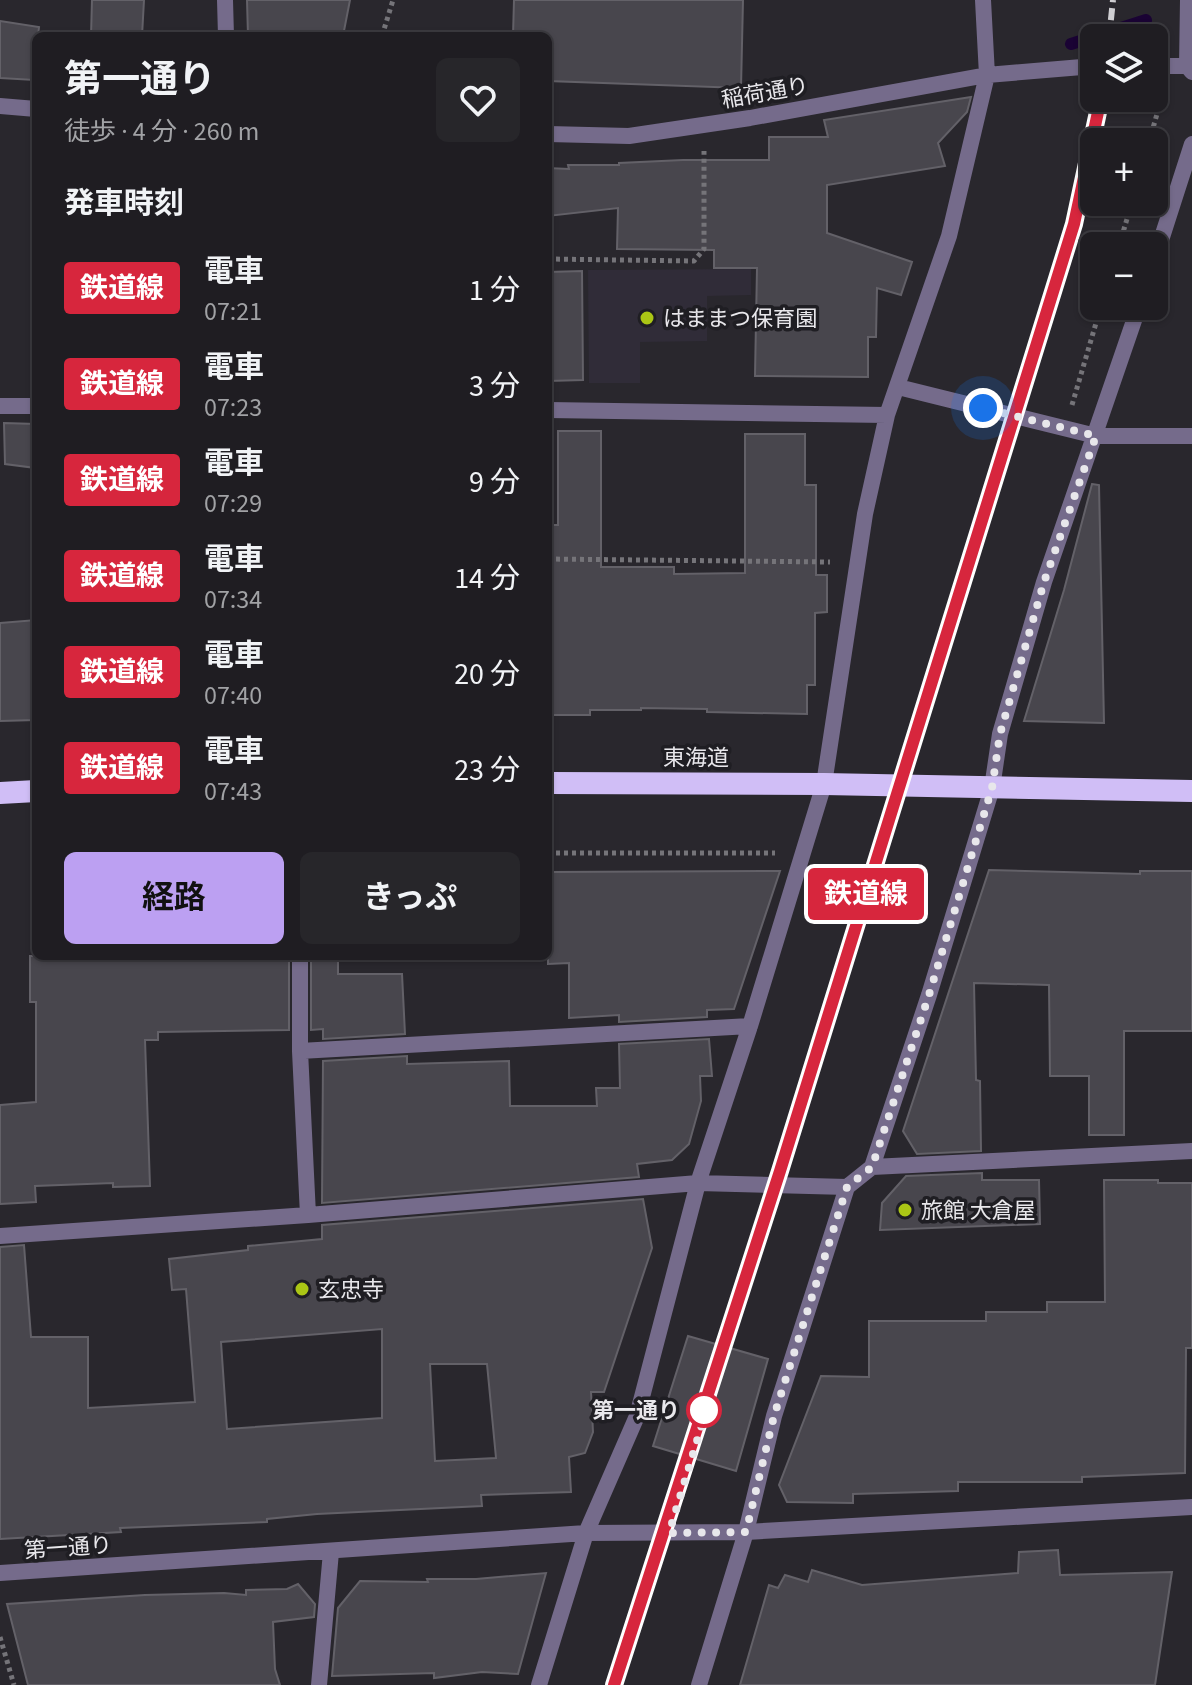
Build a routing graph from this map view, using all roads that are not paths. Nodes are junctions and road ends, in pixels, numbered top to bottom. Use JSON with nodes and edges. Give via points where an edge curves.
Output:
{"nodes":[{"id":1,"x":225,"y":0,"type":"edge"},
{"id":2,"x":983,"y":0,"type":"edge"},
{"id":3,"x":1188,"y":0,"type":"edge"},
{"id":4,"x":226,"y":32,"type":"edge"},
{"id":5,"x":1080,"y":67,"type":"edge"},
{"id":6,"x":1168,"y":67,"type":"edge"},
{"id":7,"x":1190,"y":68,"type":"edge"},
{"id":8,"x":987,"y":75,"type":"junction"},
{"id":9,"x":0,"y":106,"type":"edge"},
{"id":10,"x":32,"y":109,"type":"edge"},
{"id":11,"x":552,"y":134,"type":"edge"},
{"id":12,"x":1192,"y":144,"type":"edge"},
{"id":13,"x":1164,"y":232,"type":"edge"},
{"id":14,"x":1134,"y":320,"type":"edge"},
{"id":15,"x":898,"y":387,"type":"junction"},
{"id":16,"x":0,"y":406,"type":"edge"},
{"id":17,"x":32,"y":406,"type":"edge"},
{"id":18,"x":552,"y":410,"type":"edge"},
{"id":19,"x":887,"y":415,"type":"junction"},
{"id":20,"x":1096,"y":436,"type":"junction"},
{"id":21,"x":1192,"y":436,"type":"edge"},
{"id":22,"x":552,"y":783,"type":"edge"},
{"id":23,"x":834,"y":784,"type":"junction"},
{"id":24,"x":992,"y":788,"type":"junction"},
{"id":25,"x":32,"y":791,"type":"edge"},
{"id":26,"x":1192,"y":791,"type":"edge"},
{"id":27,"x":0,"y":793,"type":"edge"},
{"id":28,"x":300,"y":960,"type":"edge"},
{"id":29,"x":750,"y":1026,"type":"junction"},
{"id":30,"x":300,"y":1051,"type":"junction"},
{"id":31,"x":1192,"y":1151,"type":"edge"},
{"id":32,"x":872,"y":1167,"type":"junction"},
{"id":33,"x":698,"y":1183,"type":"junction"},
{"id":34,"x":847,"y":1187,"type":"junction"},
{"id":35,"x":308,"y":1215,"type":"junction"},
{"id":36,"x":0,"y":1236,"type":"edge"},
{"id":37,"x":1192,"y":1507,"type":"edge"},
{"id":38,"x":746,"y":1532,"type":"junction"},
{"id":39,"x":586,"y":1533,"type":"junction"},
{"id":40,"x":331,"y":1552,"type":"junction"},
{"id":41,"x":0,"y":1573,"type":"edge"},
{"id":42,"x":319,"y":1685,"type":"edge"},
{"id":43,"x":539,"y":1685,"type":"edge"},
{"id":44,"x":699,"y":1685,"type":"edge"}],
"edges":[{"from":1,"to":4,"type":"street"},
{"from":2,"to":8,"type":"street"},
{"from":3,"to":7,"type":"street"},
{"from":5,"to":8,"type":"street","name":"稲荷通り"},
{"from":6,"to":7,"type":"street"},
{"from":8,"to":11,"type":"street","name":"稲荷通り","via":[[629,136]]},
{"from":8,"to":15,"type":"street","via":[[949,236]]},
{"from":9,"to":10,"type":"street"},
{"from":12,"to":13,"type":"street"},
{"from":14,"to":20,"type":"street"},
{"from":15,"to":19,"type":"street"},
{"from":15,"to":20,"type":"street"},
{"from":16,"to":17,"type":"street"},
{"from":18,"to":19,"type":"street"},
{"from":19,"to":23,"type":"street","via":[[865,514]]},
{"from":20,"to":21,"type":"street"},
{"from":20,"to":24,"type":"street","via":[[1044,582],[1000,734]]},
{"from":22,"to":23,"type":"highway","name":"東海道"},
{"from":23,"to":24,"type":"highway","name":"東海道"},
{"from":23,"to":29,"type":"street"},
{"from":24,"to":26,"type":"highway"},
{"from":24,"to":32,"type":"street"},
{"from":25,"to":27,"type":"highway"},
{"from":28,"to":30,"type":"street"},
{"from":29,"to":30,"type":"street"},
{"from":29,"to":33,"type":"street"},
{"from":30,"to":35,"type":"street"},
{"from":31,"to":32,"type":"street"},
{"from":32,"to":34,"type":"street"},
{"from":33,"to":34,"type":"street"},
{"from":33,"to":35,"type":"street"},
{"from":33,"to":39,"type":"street","via":[[637,1416]]},
{"from":34,"to":38,"type":"street","via":[[774,1416]]},
{"from":35,"to":36,"type":"street"},
{"from":37,"to":38,"type":"street","name":"第一通り"},
{"from":38,"to":39,"type":"street","name":"第一通り"},
{"from":38,"to":44,"type":"street"},
{"from":39,"to":40,"type":"street","name":"第一通り"},
{"from":39,"to":43,"type":"street"},
{"from":40,"to":41,"type":"street","name":"第一通り"},
{"from":40,"to":42,"type":"street"}]}
